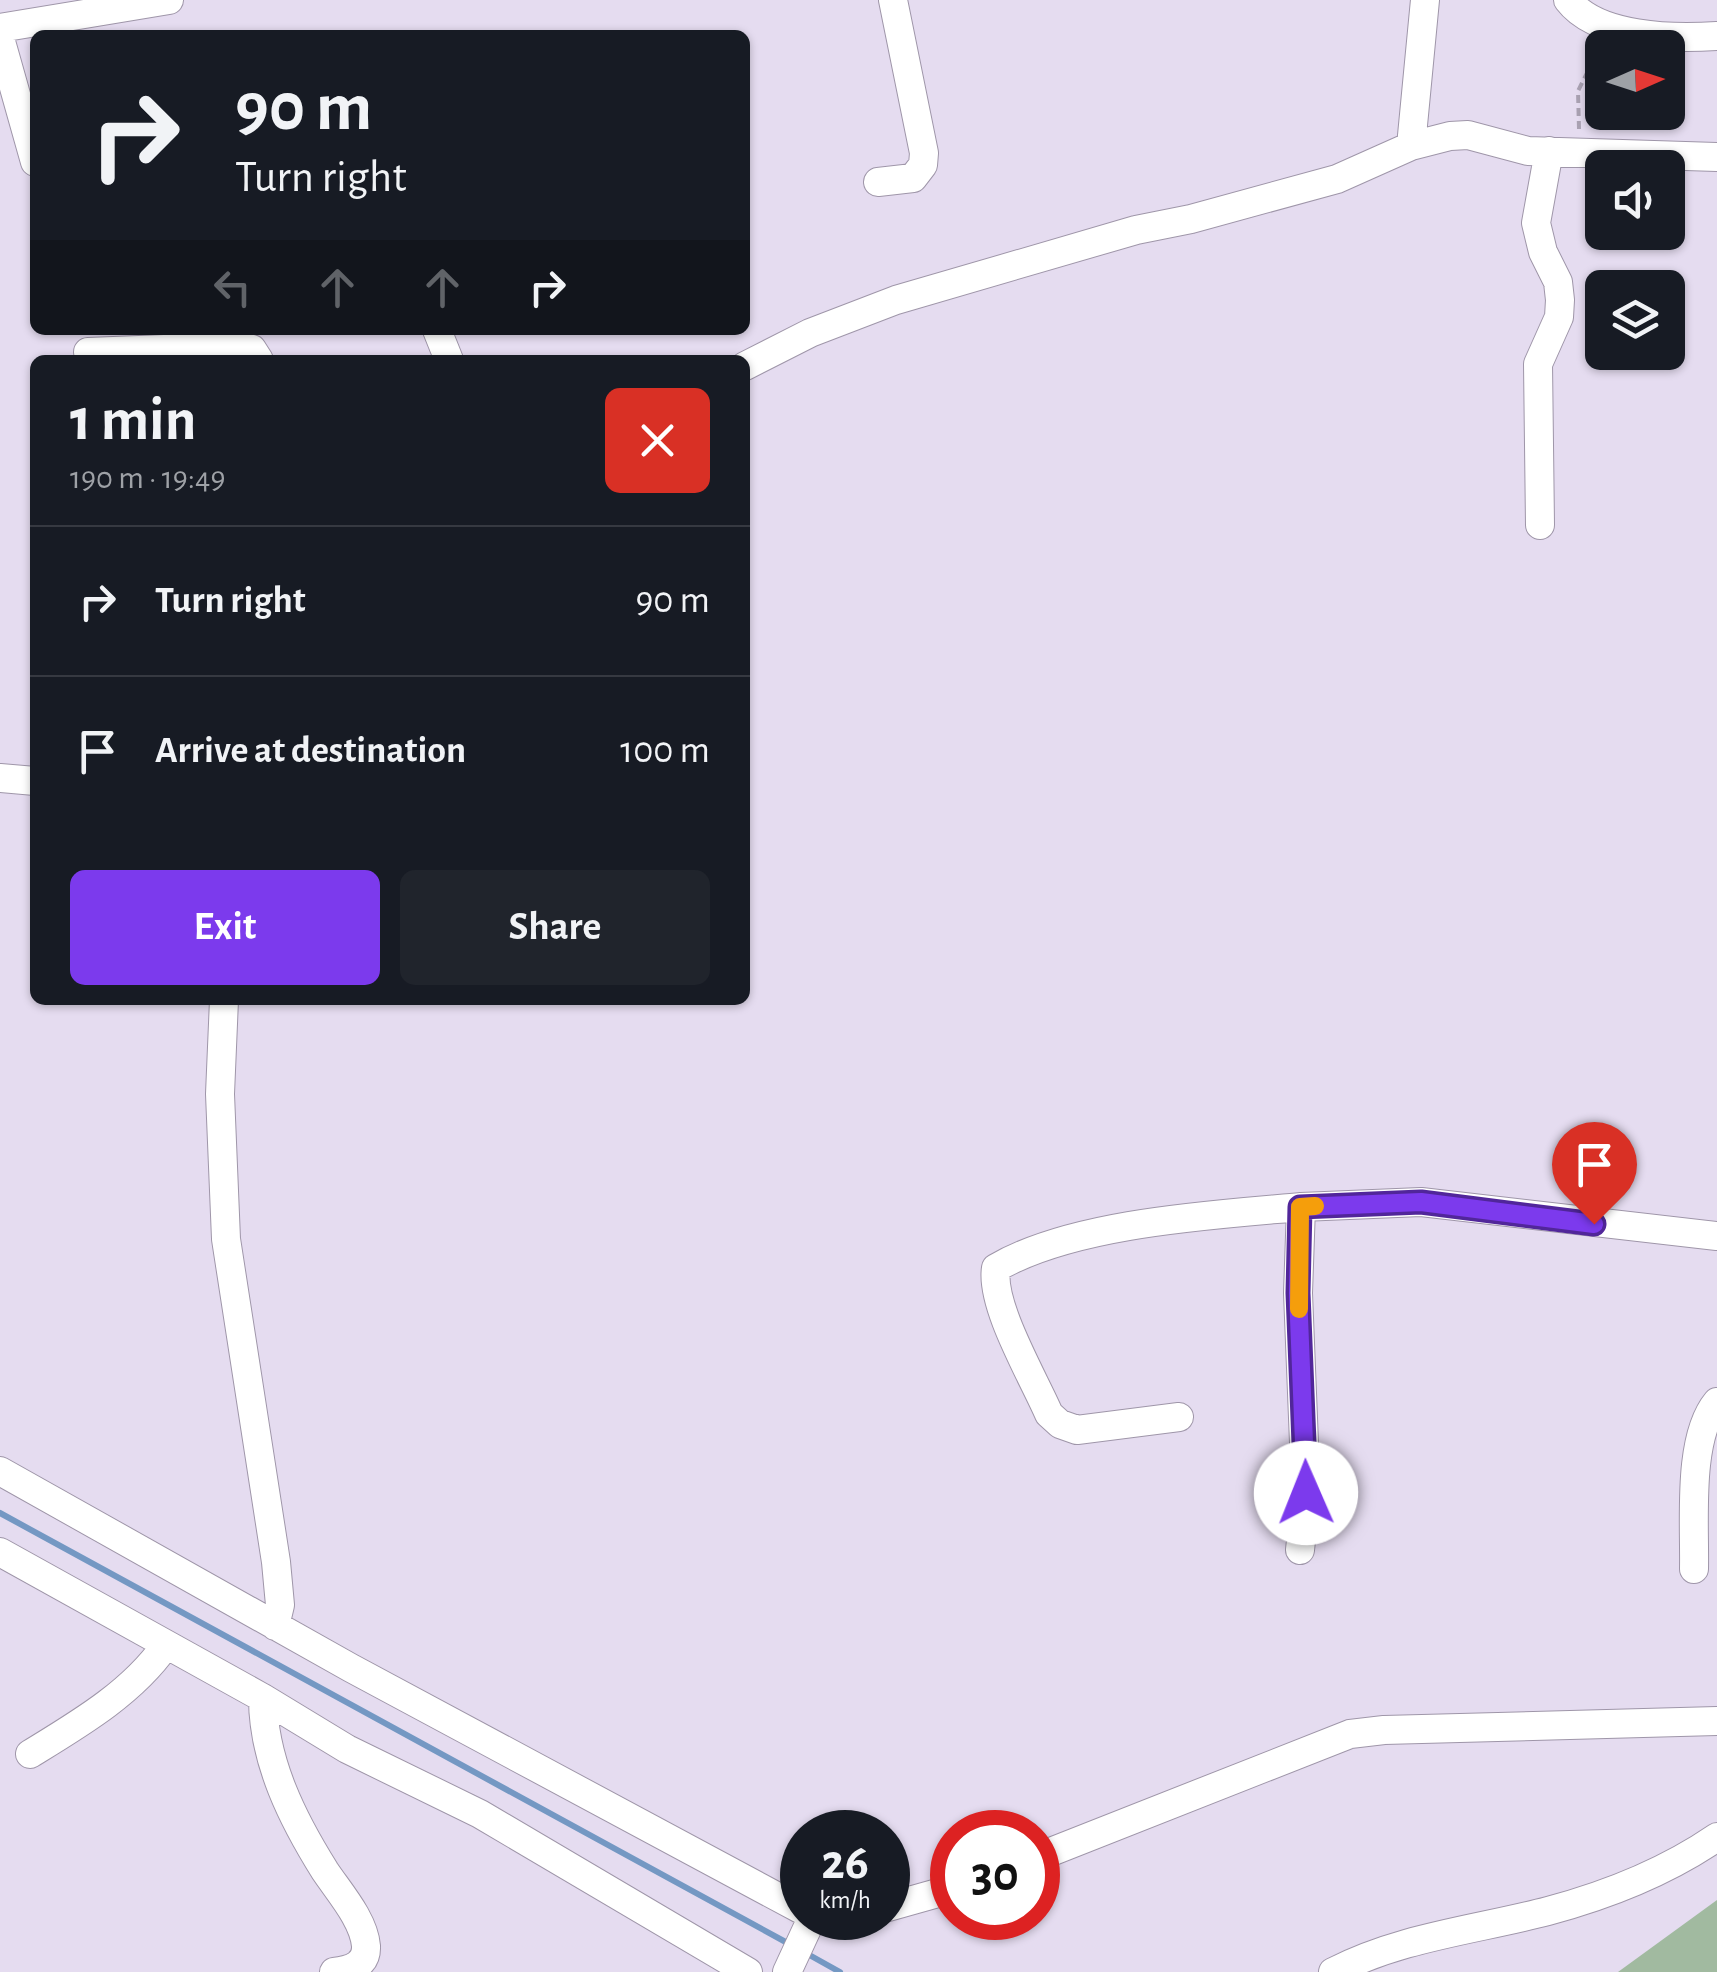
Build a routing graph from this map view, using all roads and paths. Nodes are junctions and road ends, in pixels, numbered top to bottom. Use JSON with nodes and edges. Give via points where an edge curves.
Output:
{"nodes":[{"id":1,"x":169,"y":0,"type":"edge"},
{"id":2,"x":894,"y":0,"type":"edge"},
{"id":3,"x":1425,"y":0,"type":"edge"},
{"id":4,"x":1568,"y":0,"type":"edge"},
{"id":5,"x":1608,"y":26,"type":"junction"},
{"id":6,"x":0,"y":28,"type":"edge"},
{"id":7,"x":1717,"y":36,"type":"edge"},
{"id":8,"x":0,"y":38,"type":"edge"},
{"id":9,"x":30,"y":144,"type":"edge"},
{"id":10,"x":1411,"y":146,"type":"junction"},
{"id":11,"x":1558,"y":152,"type":"junction"},
{"id":12,"x":1717,"y":157,"type":"edge"},
{"id":13,"x":878,"y":182,"type":"dead end"},
{"id":14,"x":87,"y":348,"type":"edge"},
{"id":15,"x":256,"y":355,"type":"edge"},
{"id":16,"x":750,"y":363,"type":"edge"},
{"id":17,"x":1540,"y":525,"type":"dead end"},
{"id":18,"x":0,"y":778,"type":"edge"},
{"id":19,"x":30,"y":780,"type":"edge"},
{"id":20,"x":224,"y":1005,"type":"edge"},
{"id":21,"x":1300,"y":1207,"type":"junction"},
{"id":22,"x":1717,"y":1236,"type":"edge"},
{"id":23,"x":1717,"y":1402,"type":"edge"},
{"id":24,"x":1179,"y":1417,"type":"dead end"},
{"id":25,"x":0,"y":1471,"type":"edge"},
{"id":26,"x":1300,"y":1550,"type":"dead end"},
{"id":27,"x":0,"y":1552,"type":"edge"},
{"id":28,"x":1694,"y":1568,"type":"dead end"},
{"id":29,"x":276,"y":1626,"type":"junction"},
{"id":30,"x":165,"y":1646,"type":"junction"},
{"id":31,"x":264,"y":1698,"type":"junction"},
{"id":32,"x":1717,"y":1721,"type":"edge"},
{"id":33,"x":30,"y":1754,"type":"dead end"},
{"id":34,"x":1717,"y":1837,"type":"edge"},
{"id":35,"x":1060,"y":1848,"type":"edge"},
{"id":36,"x":780,"y":1902,"type":"edge"},
{"id":37,"x":799,"y":1940,"type":"edge"},
{"id":38,"x":334,"y":1972,"type":"edge"},
{"id":39,"x":748,"y":1972,"type":"edge"},
{"id":40,"x":786,"y":1972,"type":"edge"},
{"id":41,"x":1333,"y":1972,"type":"edge"}],
"edges":[{"from":1,"to":6,"type":"street"},
{"from":2,"to":13,"type":"street","via":[[924,154],[914,178]]},
{"from":3,"to":10,"type":"street"},
{"from":4,"to":5,"type":"street"},
{"from":5,"to":7,"type":"street","via":[[1645,35]]},
{"from":5,"to":11,"type":"path","via":[[1578,91],[1578,133]]},
{"from":8,"to":9,"type":"street"},
{"from":10,"to":11,"type":"street","via":[[1462,135]]},
{"from":10,"to":16,"type":"street","via":[[1337,179],[896,300]]},
{"from":11,"to":12,"type":"street"},
{"from":11,"to":17,"type":"street","via":[[1536,223],[1560,300],[1538,364]]},
{"from":14,"to":15,"type":"street","via":[[241,346]]},
{"from":18,"to":19,"type":"street"},
{"from":20,"to":29,"type":"street","via":[[226,1238],[276,1562]]},
{"from":21,"to":22,"type":"street","via":[[1437,1204]]},
{"from":21,"to":24,"type":"street","via":[[1194,1216],[1076,1238],[996,1268],[993,1286],[1049,1414],[1060,1424],[1077,1430]]},
{"from":21,"to":26,"type":"street","via":[[1306,1493]]},
{"from":23,"to":28,"type":"street","via":[[1700,1439]]},
{"from":25,"to":29,"type":"street"},
{"from":27,"to":30,"type":"street"},
{"from":29,"to":36,"type":"street"},
{"from":30,"to":31,"type":"street"},
{"from":30,"to":33,"type":"street","via":[[110,1702]]},
{"from":31,"to":38,"type":"street","via":[[263,1722],[282,1789],[366,1942],[362,1962]]},
{"from":31,"to":39,"type":"street","via":[[347,1749],[480,1814]]},
{"from":32,"to":35,"type":"street","via":[[1350,1734]]},
{"from":34,"to":41,"type":"street","via":[[1660,1872],[1610,1890],[1403,1943]]},
{"from":37,"to":40,"type":"street"}]}
